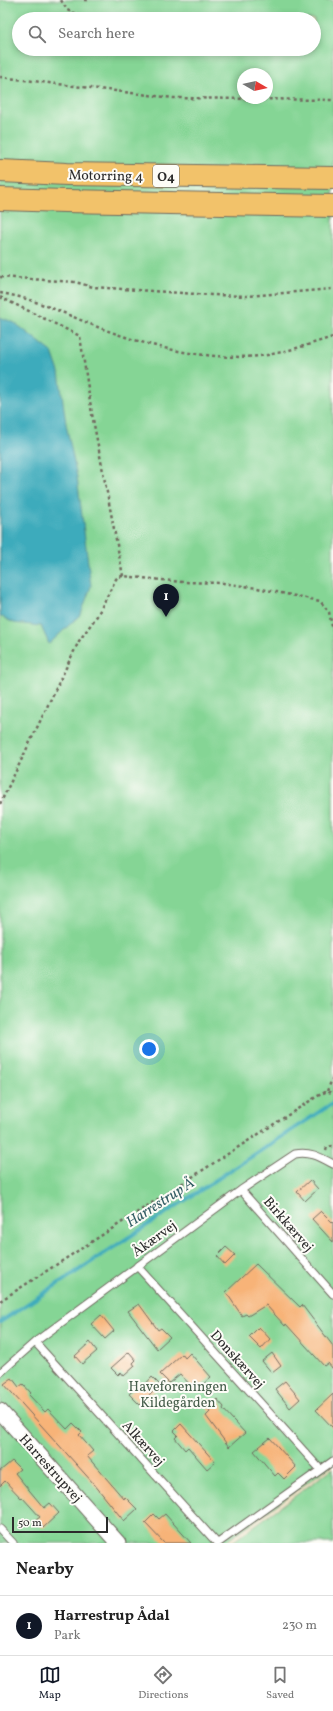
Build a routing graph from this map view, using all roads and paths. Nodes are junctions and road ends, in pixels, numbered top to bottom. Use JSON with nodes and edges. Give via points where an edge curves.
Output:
{"nodes":[{"id":1,"x":61,"y":0,"type":"edge"},
{"id":2,"x":84,"y":0,"type":"edge"},
{"id":3,"x":88,"y":0,"type":"edge"},
{"id":4,"x":72,"y":12,"type":"edge"},
{"id":5,"x":0,"y":77,"type":"edge"},
{"id":6,"x":333,"y":100,"type":"edge"},
{"id":7,"x":0,"y":171,"type":"edge"},
{"id":8,"x":333,"y":178,"type":"edge"},
{"id":9,"x":0,"y":199,"type":"edge"},
{"id":10,"x":228,"y":205,"type":"junction"},
{"id":11,"x":333,"y":206,"type":"edge"},
{"id":12,"x":0,"y":213,"type":"edge"},
{"id":13,"x":0,"y":277,"type":"edge"},
{"id":14,"x":333,"y":289,"type":"edge"},
{"id":15,"x":0,"y":293,"type":"edge"},
{"id":16,"x":0,"y":297,"type":"edge"},
{"id":17,"x":333,"y":337,"type":"edge"},
{"id":18,"x":123,"y":576,"type":"junction"},
{"id":19,"x":333,"y":631,"type":"edge"},
{"id":20,"x":0,"y":804,"type":"edge"},
{"id":21,"x":333,"y":1077,"type":"edge"},
{"id":22,"x":330,"y":1092,"type":"edge"},
{"id":23,"x":333,"y":1164,"type":"edge"},
{"id":24,"x":241,"y":1190,"type":"junction"},
{"id":25,"x":137,"y":1266,"type":"junction"},
{"id":26,"x":333,"y":1294,"type":"edge"},
{"id":27,"x":0,"y":1301,"type":"edge"},
{"id":28,"x":35,"y":1342,"type":"junction"},
{"id":29,"x":0,"y":1373,"type":"edge"},
{"id":30,"x":0,"y":1411,"type":"edge"},
{"id":31,"x":333,"y":1461,"type":"edge"},
{"id":32,"x":320,"y":1469,"type":"junction"},
{"id":33,"x":0,"y":1529,"type":"edge"},
{"id":34,"x":13,"y":1543,"type":"edge"},
{"id":35,"x":118,"y":1543,"type":"edge"},
{"id":36,"x":218,"y":1543,"type":"edge"}],
"edges":[{"from":1,"to":4,"type":"path","via":[[67,10]]},
{"from":2,"to":3,"type":"path"},
{"from":5,"to":6,"type":"path","via":[[173,98]]},
{"from":7,"to":8,"type":"highway","name":"Motorring 4","number":"O4"},
{"from":9,"to":10,"type":"highway","name":"Motorring 4","number":"O4"},
{"from":10,"to":11,"type":"highway","name":"Motorring 4","number":"O4"},
{"from":10,"to":12,"type":"highway","via":[[105,214]]},
{"from":13,"to":14,"type":"path","via":[[74,282],[93,287],[211,295],[254,295]]},
{"from":15,"to":17,"type":"path","via":[[22,296],[116,334],[162,347],[221,356],[260,356]]},
{"from":16,"to":18,"type":"path","via":[[80,336]]},
{"from":18,"to":19,"type":"path","via":[[223,583],[320,601],[329,612]]},
{"from":18,"to":20,"type":"path","via":[[116,579],[98,616],[79,641]]},
{"from":21,"to":22,"type":"path"},
{"from":22,"to":27,"type":"path"},
{"from":23,"to":24,"type":"lane","name":"Åkærvej","via":[[316,1155],[304,1152],[295,1154]]},
{"from":24,"to":25,"type":"lane","name":"Åkærvej"},
{"from":24,"to":26,"type":"lane","name":"Birkkærvej"},
{"from":25,"to":28,"type":"lane","name":"Åkærvej"},
{"from":25,"to":32,"type":"lane","name":"Donskærvej"},
{"from":28,"to":29,"type":"lane","name":"Åkærvej"},
{"from":28,"to":36,"type":"lane","name":"Alkærvej"},
{"from":30,"to":35,"type":"street","name":"Harrestrupvej"},
{"from":31,"to":32,"type":"lane"},
{"from":32,"to":36,"type":"lane"},
{"from":33,"to":34,"type":"lane"}]}
